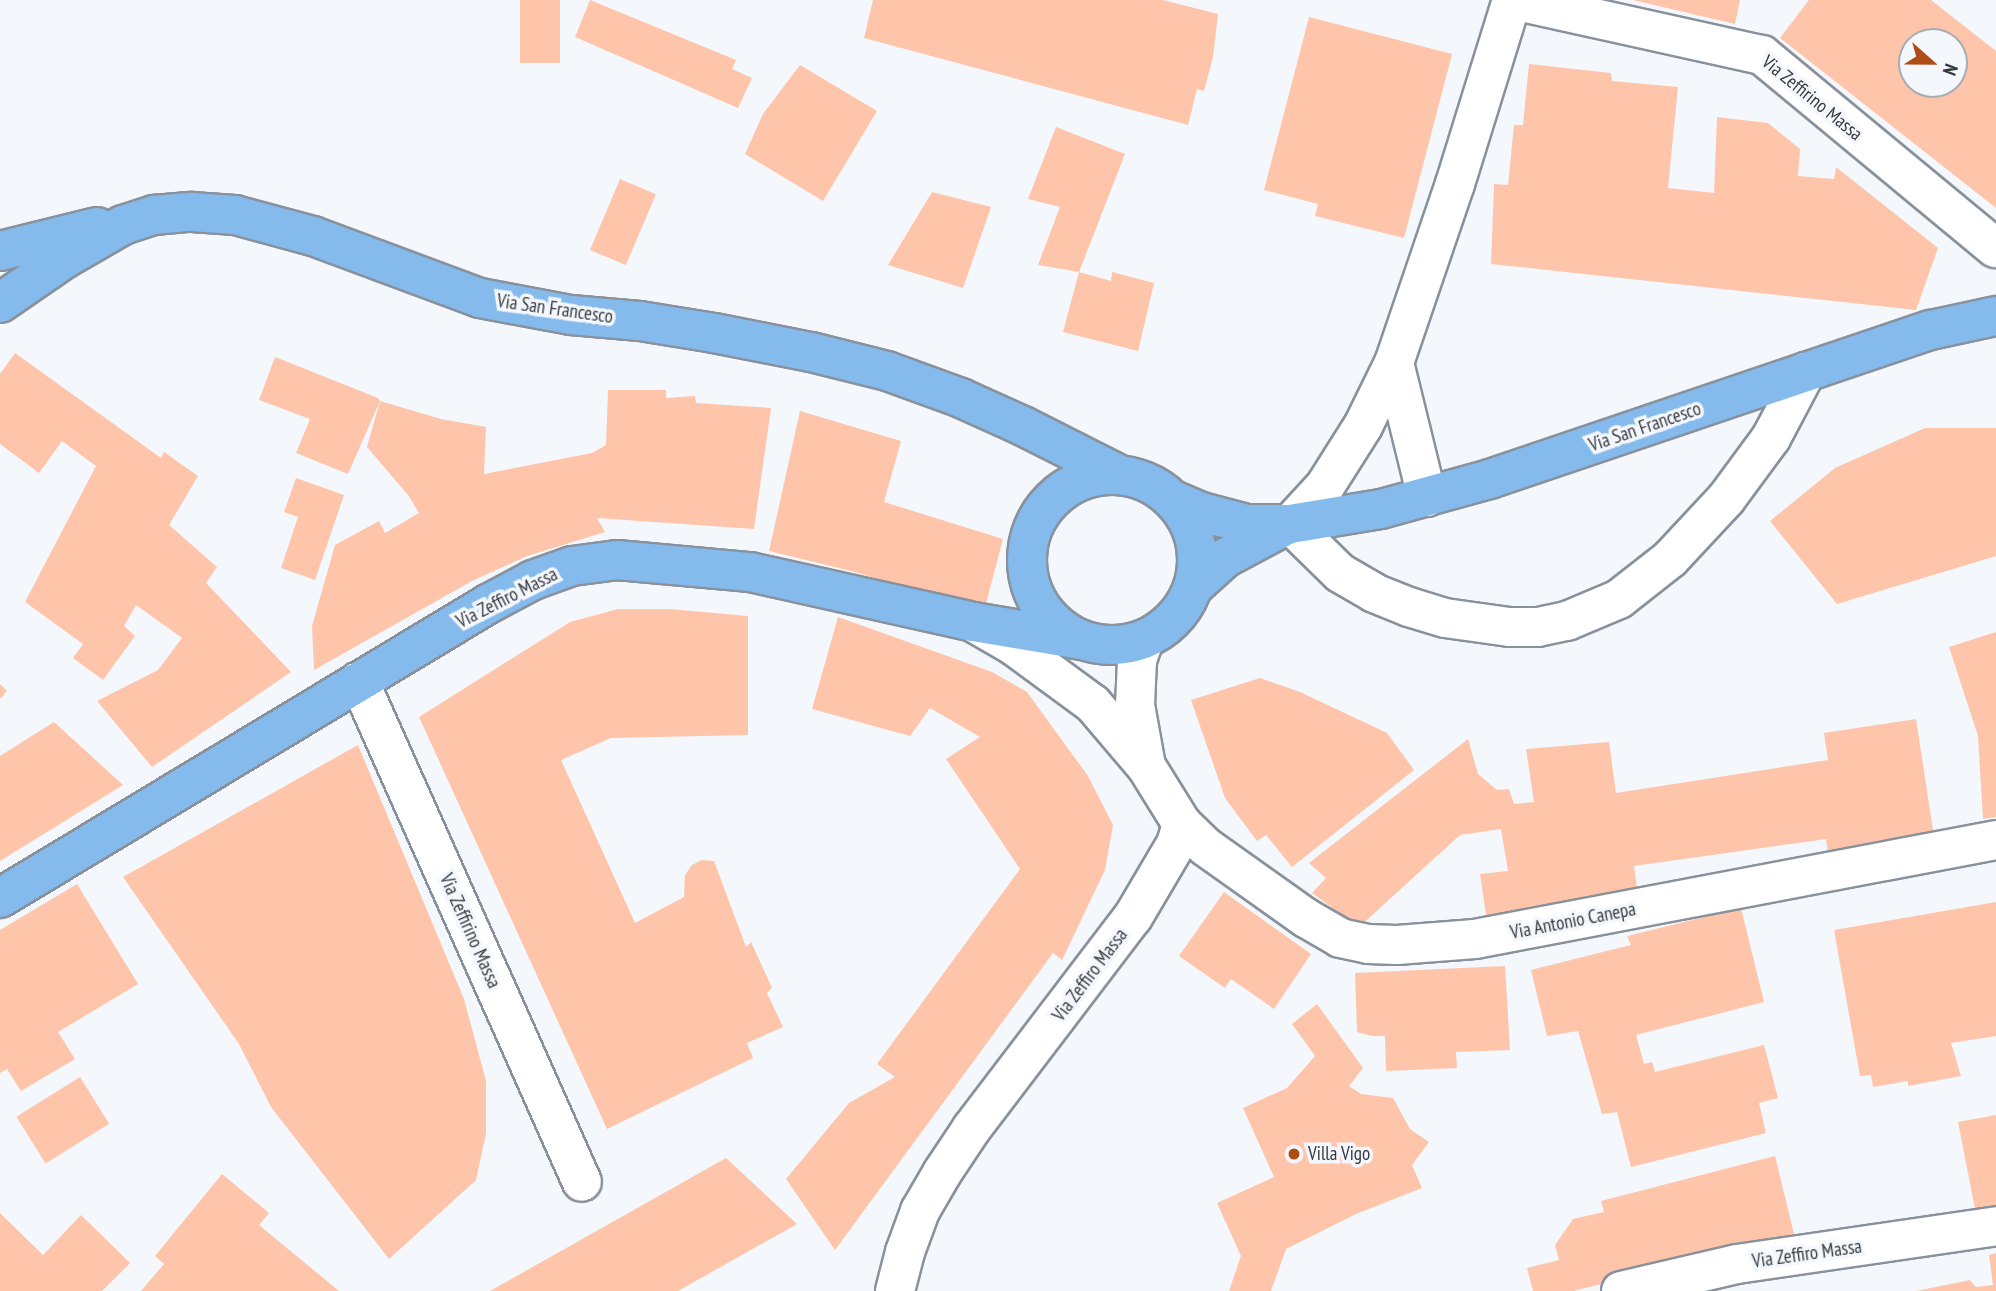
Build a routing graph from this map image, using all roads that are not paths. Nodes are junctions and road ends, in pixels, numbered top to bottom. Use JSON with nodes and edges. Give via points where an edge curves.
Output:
{"nodes":[{"id":1,"x":1513,"y":0,"type":"edge"},
{"id":2,"x":123,"y":225,"type":"junction"},
{"id":3,"x":1995,"y":248,"type":"edge"},
{"id":4,"x":0,"y":251,"type":"edge"},
{"id":5,"x":0,"y":303,"type":"edge"},
{"id":6,"x":1996,"y":316,"type":"edge"},
{"id":7,"x":1394,"y":363,"type":"junction"},
{"id":8,"x":1806,"y":372,"type":"junction"},
{"id":9,"x":1120,"y":475,"type":"junction"},
{"id":10,"x":1427,"y":497,"type":"junction"},
{"id":11,"x":1172,"y":500,"type":"junction"},
{"id":12,"x":1290,"y":524,"type":"junction"},
{"id":13,"x":1193,"y":587,"type":"junction"},
{"id":14,"x":973,"y":622,"type":"junction"},
{"id":15,"x":1082,"y":640,"type":"junction"},
{"id":16,"x":1144,"y":640,"type":"junction"},
{"id":17,"x":359,"y":681,"type":"junction"},
{"id":18,"x":1146,"y":766,"type":"junction"},
{"id":19,"x":1182,"y":824,"type":"junction"},
{"id":20,"x":1996,"y":841,"type":"edge"},
{"id":21,"x":0,"y":898,"type":"edge"},
{"id":22,"x":582,"y":1182,"type":"dead end"},
{"id":23,"x":1996,"y":1226,"type":"edge"},
{"id":24,"x":895,"y":1291,"type":"edge"},
{"id":25,"x":1621,"y":1291,"type":"edge"}],
"edges":[{"from":1,"to":3,"type":"street","name":"Via Zeffirino Massa","via":[[1762,55]]},
{"from":1,"to":7,"type":"street","name":"Via Zeffirino Massa"},
{"from":2,"to":4,"type":"main road","via":[[88,227]]},
{"from":2,"to":5,"type":"main road","name":"Via San Francesco"},
{"from":2,"to":9,"type":"main road","name":"Via San Francesco","via":[[154,215],[235,215],[313,236],[480,298],[702,331],[887,371],[961,398]]},
{"from":6,"to":8,"type":"main road","name":"Via San Francesco","via":[[1931,330]]},
{"from":7,"to":10,"type":"street"},
{"from":7,"to":12,"type":"street","name":"Via Zeffirino Massa","via":[[1363,426],[1325,486]]},
{"from":8,"to":10,"type":"main road","name":"Via San Francesco","via":[[1490,480]]},
{"from":8,"to":12,"type":"street","via":[[1771,438],[1726,499],[1670,559],[1619,599],[1567,621],[1509,627],[1445,618],[1409,607],[1340,573]]},
{"from":9,"to":11,"type":"main road","via":[[1150,484]]},
{"from":9,"to":15,"type":"main road","via":[[1093,477],[1052,500],[1037,522],[1028,549],[1035,597],[1053,622]]},
{"from":10,"to":12,"type":"main road","name":"Via San Francesco"},
{"from":11,"to":12,"type":"main road","name":"Via San Francesco","via":[[1247,524]]},
{"from":11,"to":13,"type":"main road","via":[[1195,539]]},
{"from":12,"to":13,"type":"main road","name":"Via San Francesco","via":[[1233,553]]},
{"from":13,"to":16,"type":"main road","via":[[1168,625]]},
{"from":14,"to":15,"type":"main road","name":"Via Zeffiro Massa"},
{"from":14,"to":17,"type":"main road","name":"Via Zeffiro Massa","via":[[750,572],[617,560],[572,566],[533,580]]},
{"from":14,"to":18,"type":"street","via":[[1093,704]]},
{"from":15,"to":16,"type":"main road","via":[[1117,645]]},
{"from":16,"to":18,"type":"street","via":[[1137,660],[1135,705]]},
{"from":17,"to":21,"type":"main road","name":"Via Zeffiro Massa"},
{"from":17,"to":22,"type":"street","name":"Via Zeffirino Massa"},
{"from":18,"to":19,"type":"street"},
{"from":19,"to":20,"type":"street","name":"Via Antonio Canepa","via":[[1206,847],[1340,938],[1396,945],[1475,939]]},
{"from":19,"to":24,"type":"street","name":"Via Zeffiro Massa","via":[[1176,844],[1133,917],[942,1172],[920,1210]]},
{"from":23,"to":25,"type":"street","name":"Via Zeffiro Massa","via":[[1737,1264]]}]}
